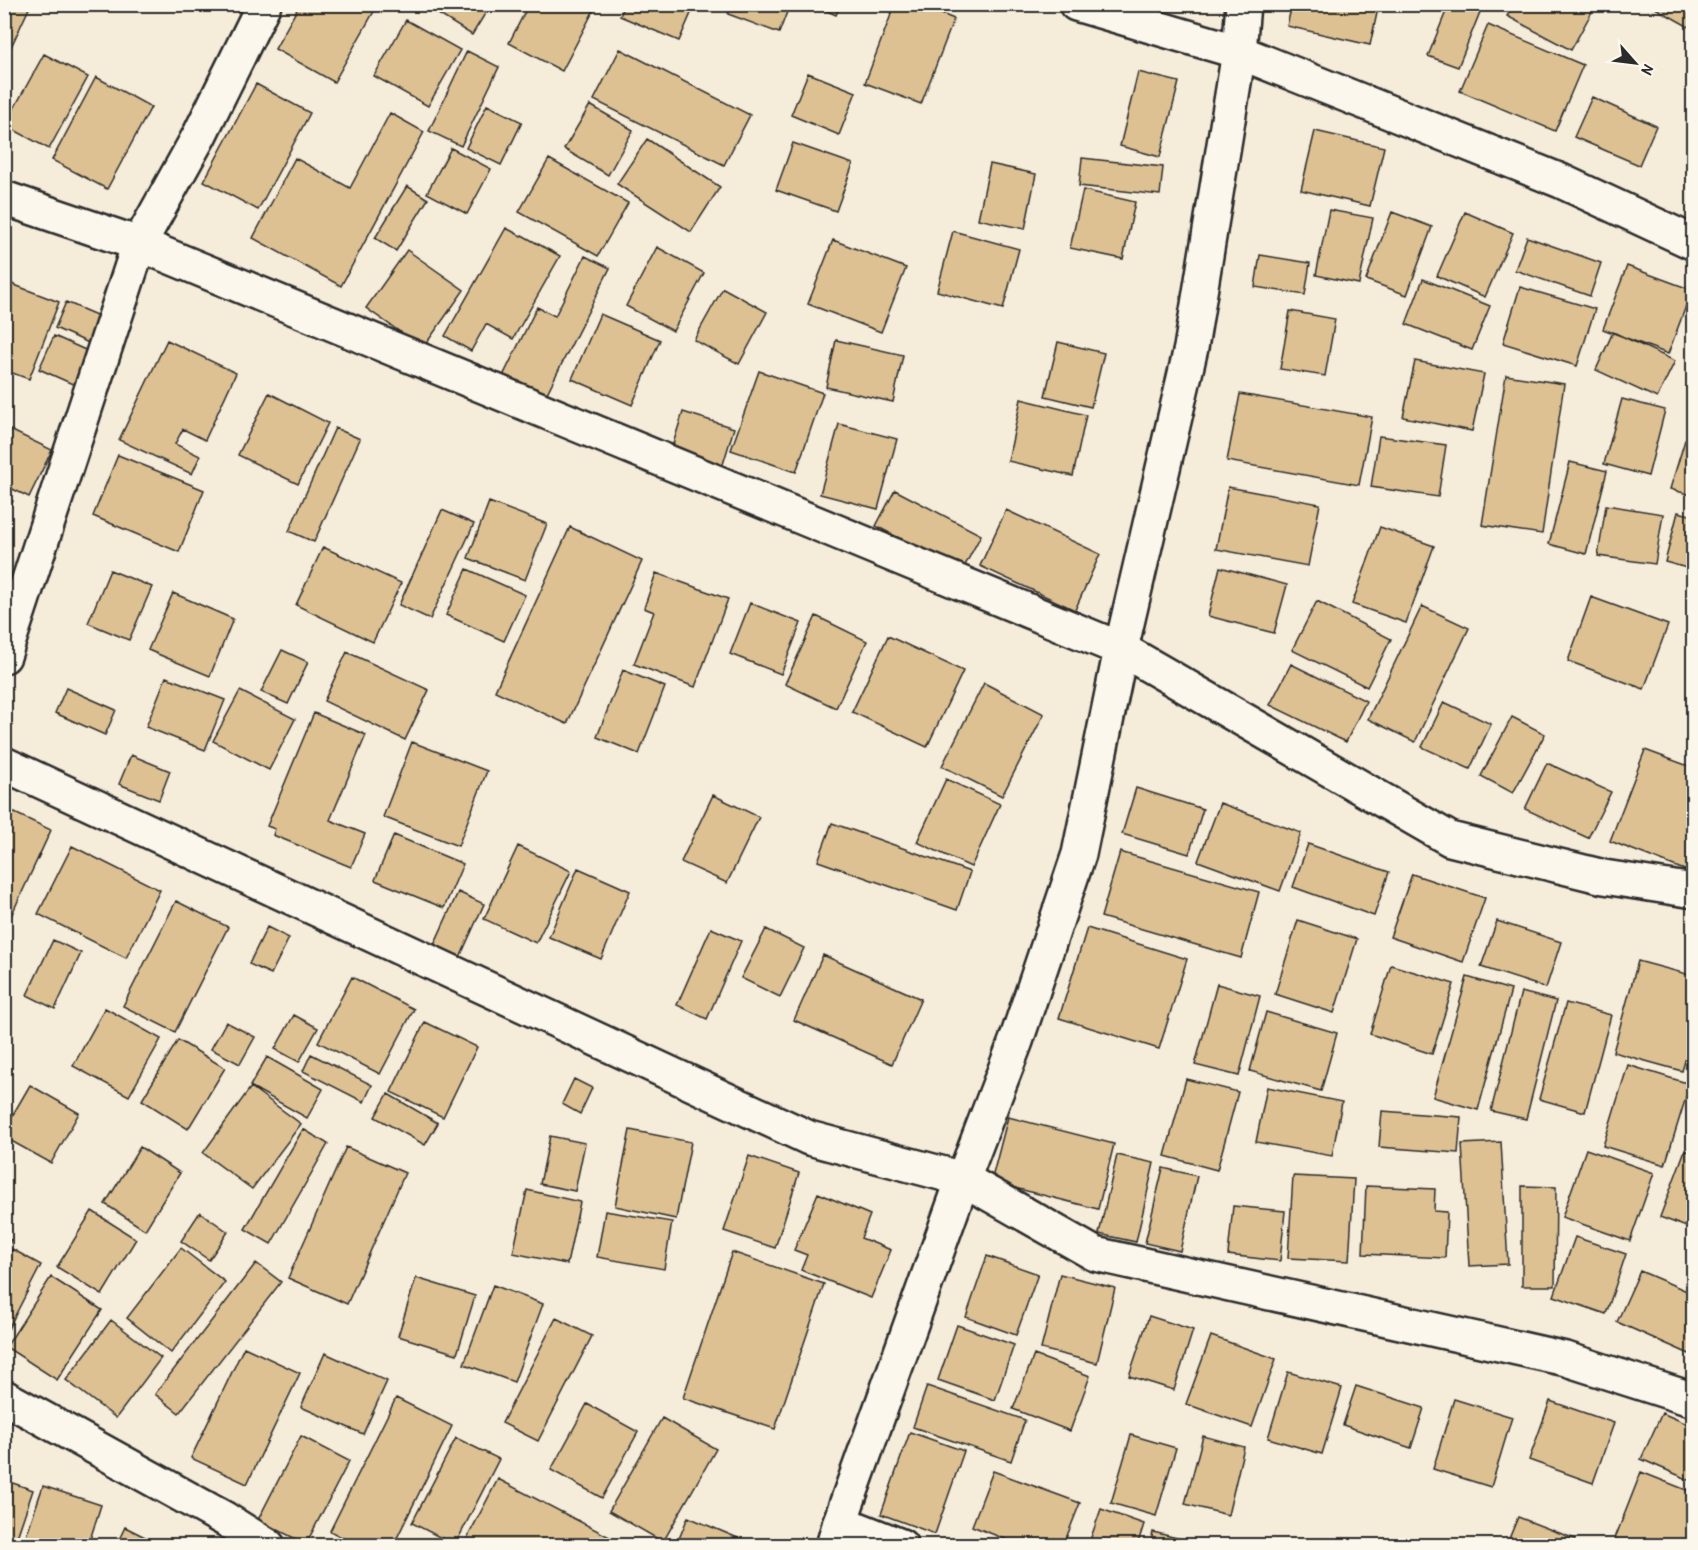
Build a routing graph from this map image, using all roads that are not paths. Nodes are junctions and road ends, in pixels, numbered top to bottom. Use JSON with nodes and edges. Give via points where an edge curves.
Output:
{"nodes":[{"id":1,"x":264,"y":4,"type":"edge"},
{"id":2,"x":1076,"y":4,"type":"edge"},
{"id":3,"x":1244,"y":4,"type":"edge"},
{"id":4,"x":1239,"y":52,"type":"junction"},
{"id":5,"x":4,"y":198,"type":"edge"},
{"id":6,"x":1694,"y":243,"type":"edge"},
{"id":7,"x":139,"y":244,"type":"junction"},
{"id":8,"x":1121,"y":649,"type":"junction"},
{"id":9,"x":4,"y":656,"type":"edge"},
{"id":10,"x":4,"y":764,"type":"edge"},
{"id":11,"x":1694,"y":891,"type":"edge"},
{"id":12,"x":963,"y":1179,"type":"junction"},
{"id":13,"x":4,"y":1397,"type":"edge"},
{"id":14,"x":1694,"y":1400,"type":"edge"},
{"id":15,"x":837,"y":1534,"type":"edge"},
{"id":16,"x":268,"y":1545,"type":"edge"},
{"id":17,"x":901,"y":1545,"type":"edge"}],
"edges":[{"from":1,"to":7,"type":"street"},
{"from":2,"to":4,"type":"street"},
{"from":3,"to":4,"type":"street"},
{"from":4,"to":6,"type":"street","via":[[1561,181]]},
{"from":4,"to":8,"type":"street","via":[[1191,348]]},
{"from":5,"to":7,"type":"street"},
{"from":7,"to":8,"type":"street"},
{"from":7,"to":9,"type":"street"},
{"from":8,"to":11,"type":"street","via":[[1450,839],[1604,878]]},
{"from":8,"to":12,"type":"street","via":[[1079,854],[1016,1041]]},
{"from":10,"to":12,"type":"street","via":[[809,1138]]},
{"from":12,"to":14,"type":"street","via":[[1095,1254],[1566,1359]]},
{"from":12,"to":15,"type":"street"},
{"from":13,"to":16,"type":"street"},
{"from":15,"to":17,"type":"street"}]}
